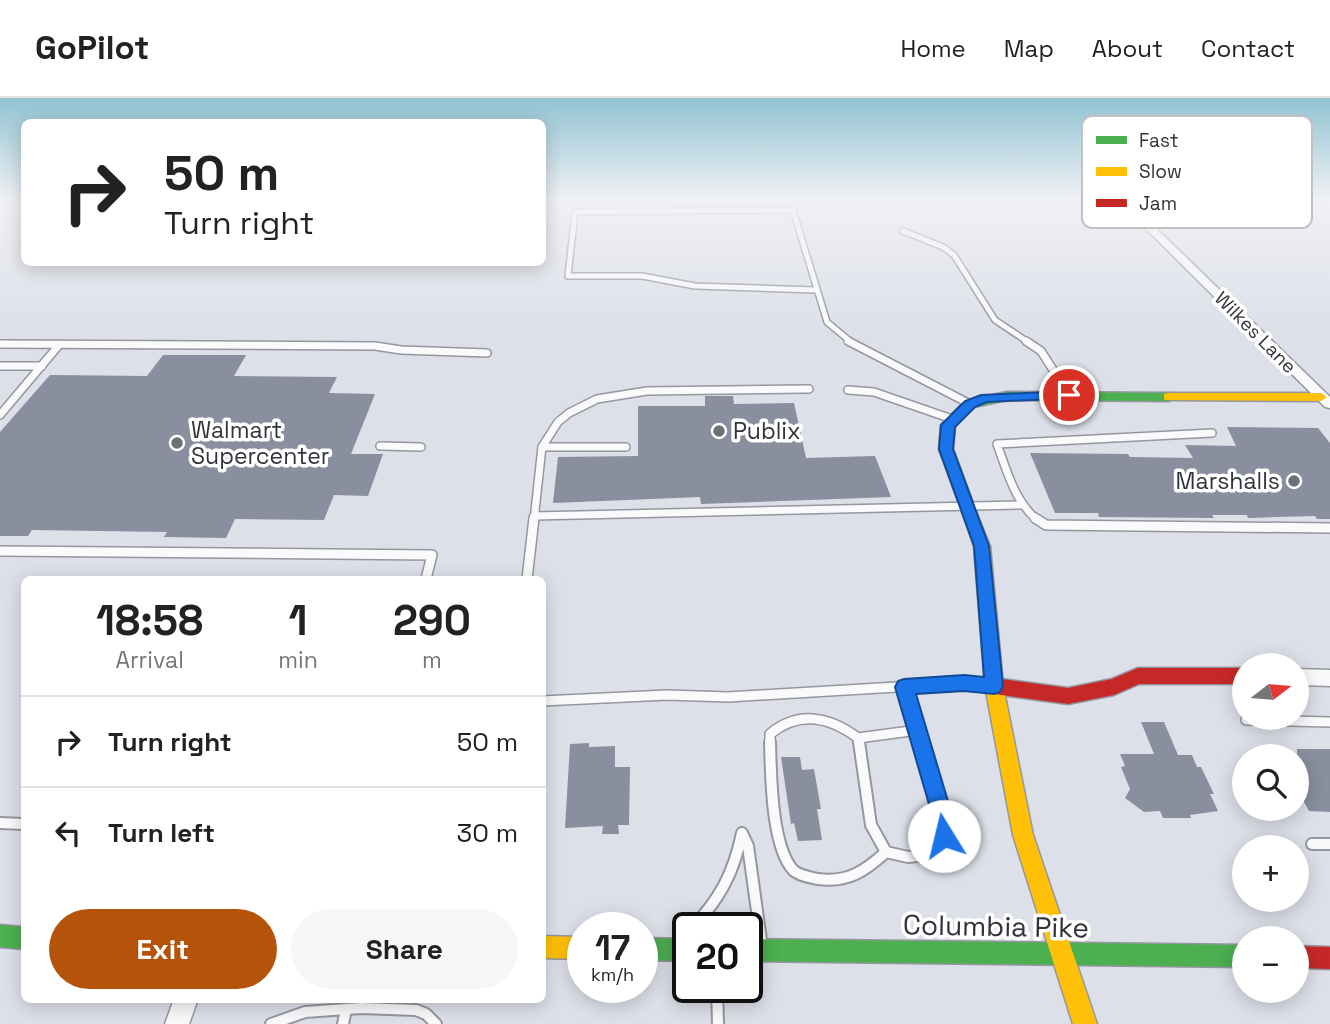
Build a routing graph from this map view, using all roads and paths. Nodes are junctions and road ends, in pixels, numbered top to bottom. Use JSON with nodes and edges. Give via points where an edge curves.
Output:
{"nodes":[{"id":1,"x":571,"y":244,"type":"edge"},
{"id":2,"x":802,"y":244,"type":"edge"},
{"id":3,"x":936,"y":244,"type":"edge"},
{"id":4,"x":1167,"y":244,"type":"edge"},
{"id":5,"x":815,"y":290,"type":"junction"},
{"id":6,"x":0,"y":344,"type":"edge"},
{"id":7,"x":59,"y":345,"type":"junction"},
{"id":8,"x":487,"y":353,"type":"dead end"},
{"id":9,"x":42,"y":366,"type":"junction"},
{"id":10,"x":1,"y":368,"type":"edge"},
{"id":11,"x":809,"y":389,"type":"dead end"},
{"id":12,"x":848,"y":390,"type":"dead end"},
{"id":13,"x":1069,"y":395,"type":"junction"},
{"id":14,"x":1326,"y":401,"type":"edge"},
{"id":15,"x":970,"y":404,"type":"junction"},
{"id":16,"x":0,"y":415,"type":"edge"},
{"id":17,"x":952,"y":419,"type":"junction"},
{"id":18,"x":1212,"y":433,"type":"dead end"},
{"id":19,"x":380,"y":446,"type":"dead end"},
{"id":20,"x":421,"y":447,"type":"dead end"},
{"id":21,"x":542,"y":447,"type":"junction"},
{"id":22,"x":626,"y":447,"type":"dead end"},
{"id":23,"x":1021,"y":505,"type":"junction"},
{"id":24,"x":966,"y":506,"type":"junction"},
{"id":25,"x":534,"y":516,"type":"junction"},
{"id":26,"x":1330,"y":528,"type":"edge"},
{"id":27,"x":0,"y":551,"type":"edge"},
{"id":28,"x":427,"y":576,"type":"edge"},
{"id":29,"x":527,"y":576,"type":"edge"},
{"id":30,"x":1232,"y":676,"type":"edge"},
{"id":31,"x":1309,"y":677,"type":"edge"},
{"id":32,"x":1330,"y":678,"type":"edge"},
{"id":33,"x":994,"y":686,"type":"junction"},
{"id":34,"x":904,"y":687,"type":"junction"},
{"id":35,"x":546,"y":701,"type":"edge"},
{"id":36,"x":1309,"y":722,"type":"edge"},
{"id":37,"x":1330,"y":722,"type":"edge"},
{"id":38,"x":918,"y":730,"type":"junction"},
{"id":39,"x":858,"y":738,"type":"junction"},
{"id":40,"x":0,"y":823,"type":"edge"},
{"id":41,"x":21,"y":824,"type":"edge"},
{"id":42,"x":1312,"y":844,"type":"dead end"},
{"id":43,"x":1330,"y":845,"type":"edge"},
{"id":44,"x":886,"y":852,"type":"junction"},
{"id":45,"x":708,"y":912,"type":"edge"},
{"id":46,"x":752,"y":912,"type":"edge"},
{"id":47,"x":0,"y":936,"type":"edge"},
{"id":48,"x":21,"y":938,"type":"edge"},
{"id":49,"x":546,"y":947,"type":"edge"},
{"id":50,"x":672,"y":947,"type":"edge"},
{"id":51,"x":567,"y":948,"type":"edge"},
{"id":52,"x":658,"y":950,"type":"edge"},
{"id":53,"x":669,"y":950,"type":"joint"},
{"id":54,"x":763,"y":950,"type":"edge"},
{"id":55,"x":1063,"y":952,"type":"junction"},
{"id":56,"x":1232,"y":956,"type":"edge"},
{"id":57,"x":1309,"y":957,"type":"edge"},
{"id":58,"x":1330,"y":958,"type":"edge"},
{"id":59,"x":185,"y":1003,"type":"edge"},
{"id":60,"x":717,"y":1003,"type":"edge"},
{"id":61,"x":346,"y":1009,"type":"junction"},
{"id":62,"x":177,"y":1024,"type":"edge"},
{"id":63,"x":271,"y":1024,"type":"edge"},
{"id":64,"x":343,"y":1024,"type":"edge"},
{"id":65,"x":436,"y":1024,"type":"edge"},
{"id":66,"x":718,"y":1024,"type":"edge"},
{"id":67,"x":1085,"y":1024,"type":"edge"}],
"edges":[{"from":1,"to":5,"type":"lane","via":[[568,276],[642,276],[695,286]]},
{"from":2,"to":5,"type":"lane"},
{"from":3,"to":13,"type":"lane","via":[[954,255],[995,320],[1041,351]]},
{"from":4,"to":14,"type":"street","name":"Wilkes Lane"},
{"from":5,"to":15,"type":"lane","via":[[827,322],[848,341]]},
{"from":6,"to":7,"type":"lane"},
{"from":7,"to":8,"type":"lane","via":[[375,346]]},
{"from":7,"to":9,"type":"lane"},
{"from":9,"to":10,"type":"lane"},
{"from":9,"to":16,"type":"lane"},
{"from":11,"to":21,"type":"lane","via":[[648,391],[612,396],[569,413]]},
{"from":12,"to":17,"type":"lane","via":[[874,392]]},
{"from":13,"to":14,"type":"street"},
{"from":13,"to":15,"type":"street","via":[[1007,396]]},
{"from":15,"to":17,"type":"street"},
{"from":17,"to":24,"type":"street","via":[[946,449]]},
{"from":18,"to":23,"type":"lane","via":[[998,444]]},
{"from":19,"to":20,"type":"lane"},
{"from":21,"to":22,"type":"lane"},
{"from":21,"to":25,"type":"lane"},
{"from":23,"to":24,"type":"lane"},
{"from":23,"to":26,"type":"lane","via":[[1033,520],[1046,525]]},
{"from":24,"to":25,"type":"lane"},
{"from":24,"to":33,"type":"street","via":[[982,546]]},
{"from":25,"to":29,"type":"lane"},
{"from":27,"to":28,"type":"lane","via":[[432,555]]},
{"from":30,"to":33,"type":"street","via":[[1138,676],[1114,687],[1068,696]]},
{"from":31,"to":32,"type":"street"},
{"from":33,"to":34,"type":"lane"},
{"from":33,"to":55,"type":"street","via":[[1023,835]]},
{"from":34,"to":35,"type":"lane"},
{"from":34,"to":38,"type":"lane"},
{"from":36,"to":37,"type":"lane"},
{"from":38,"to":39,"type":"lane"},
{"from":38,"to":44,"type":"lane","via":[[943,818],[945,853],[908,857]]},
{"from":39,"to":44,"type":"lane","via":[[870,825]]},
{"from":39,"to":44,"type":"lane","via":[[836,722],[797,720],[770,734],[782,852],[800,875],[835,882],[861,875]]},
{"from":40,"to":41,"type":"lane"},
{"from":42,"to":43,"type":"lane"},
{"from":45,"to":46,"type":"lane","via":[[733,874],[742,833],[748,846]]},
{"from":47,"to":48,"type":"street"},
{"from":49,"to":51,"type":"street"},
{"from":50,"to":53,"type":"lane"},
{"from":52,"to":53,"type":"street"},
{"from":54,"to":55,"type":"street","name":"Columbia Pike"},
{"from":55,"to":56,"type":"street","name":"Columbia Pike"},
{"from":55,"to":67,"type":"street"},
{"from":57,"to":58,"type":"street"},
{"from":59,"to":62,"type":"street"},
{"from":60,"to":66,"type":"lane"},
{"from":61,"to":63,"type":"lane","via":[[288,1015]]},
{"from":61,"to":64,"type":"lane"},
{"from":61,"to":65,"type":"lane","via":[[416,1010]]}]}
